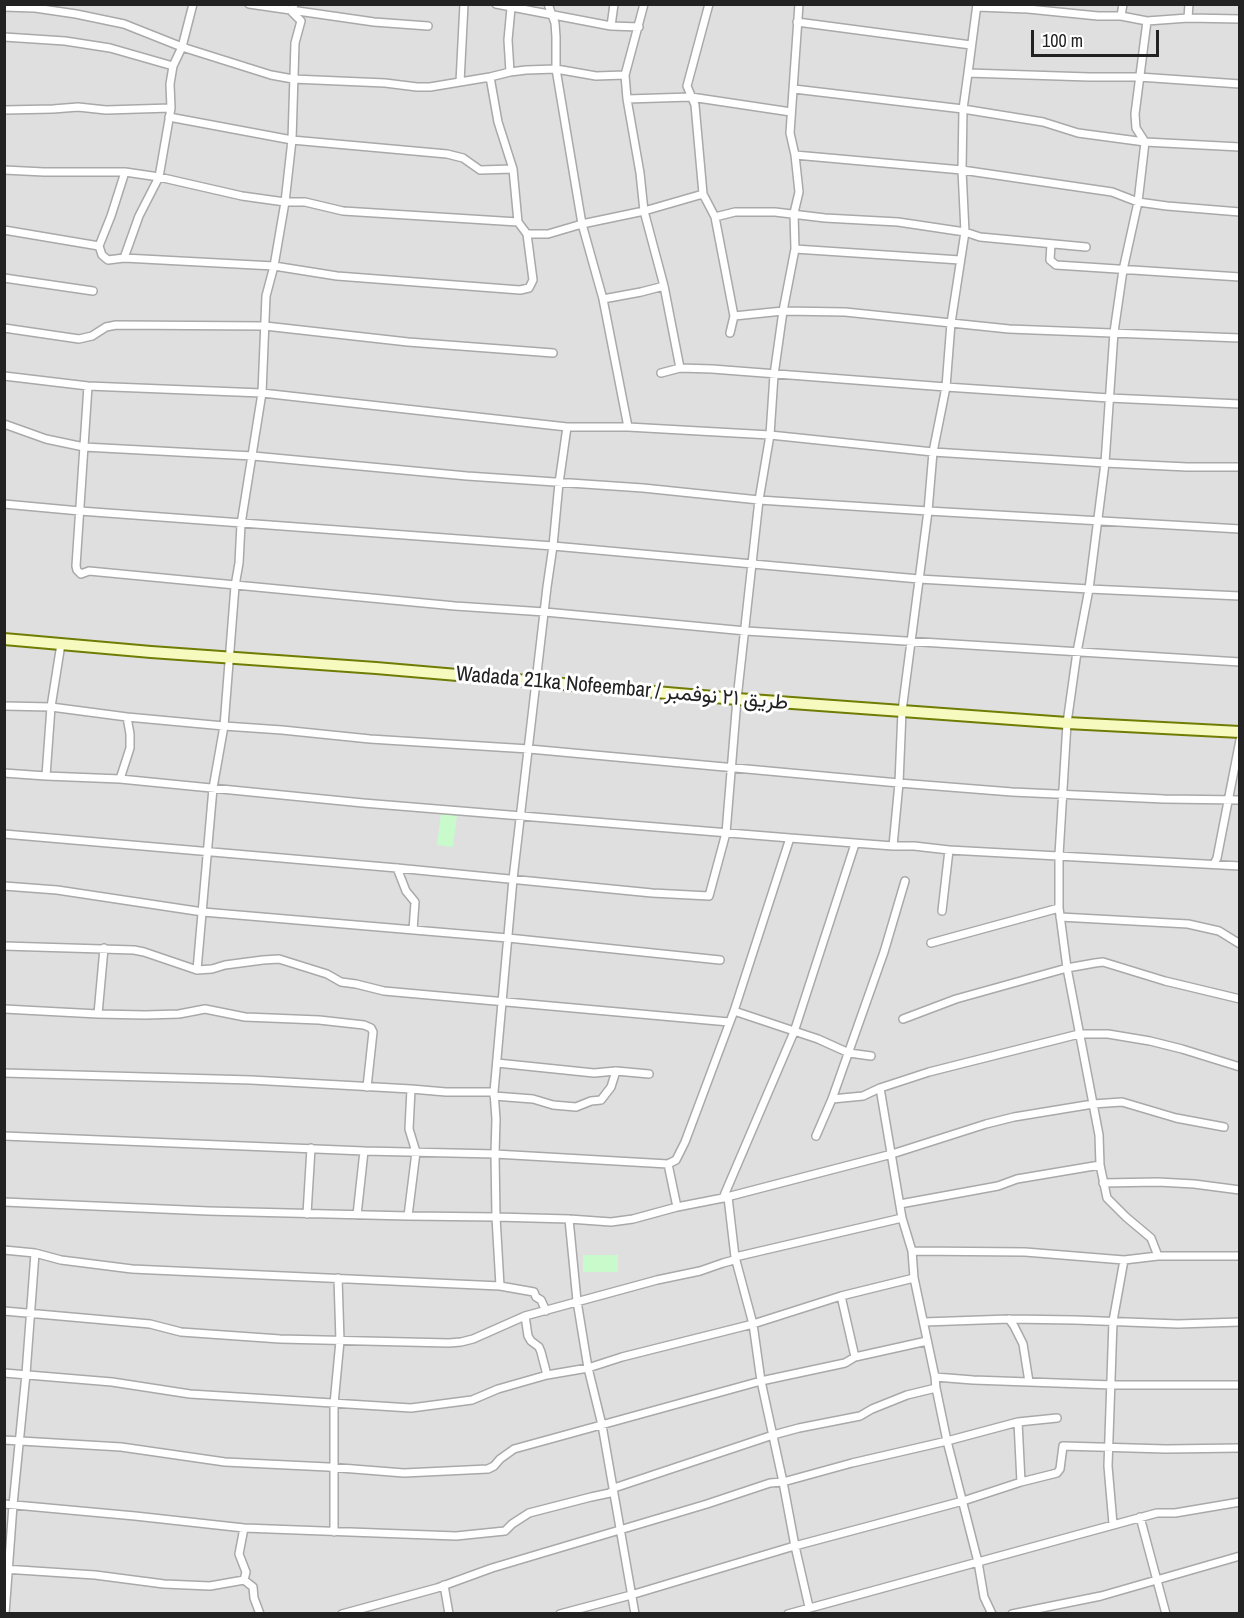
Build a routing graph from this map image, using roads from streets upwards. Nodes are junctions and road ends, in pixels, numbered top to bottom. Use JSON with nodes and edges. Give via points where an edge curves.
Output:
{"nodes":[{"id":1,"x":193,"y":4,"type":"edge"},
{"id":2,"x":249,"y":4,"type":"edge"},
{"id":3,"x":464,"y":4,"type":"edge"},
{"id":4,"x":496,"y":4,"type":"edge"},
{"id":5,"x":548,"y":4,"type":"edge"},
{"id":6,"x":614,"y":4,"type":"edge"},
{"id":7,"x":644,"y":4,"type":"edge"},
{"id":8,"x":709,"y":4,"type":"edge"},
{"id":9,"x":799,"y":4,"type":"edge"},
{"id":10,"x":1123,"y":4,"type":"edge"},
{"id":11,"x":1190,"y":4,"type":"edge"},
{"id":12,"x":29,"y":6,"type":"edge"},
{"id":13,"x":977,"y":6,"type":"edge"},
{"id":14,"x":4,"y":7,"type":"edge"},
{"id":15,"x":293,"y":8,"type":"edge"},
{"id":16,"x":511,"y":8,"type":"junction"},
{"id":17,"x":551,"y":15,"type":"junction"},
{"id":18,"x":1121,"y":16,"type":"junction"},
{"id":19,"x":1188,"y":18,"type":"junction"},
{"id":20,"x":1239,"y":19,"type":"edge"},
{"id":21,"x":797,"y":21,"type":"junction"},
{"id":22,"x":1147,"y":21,"type":"junction"},
{"id":23,"x":428,"y":26,"type":"dead end"},
{"id":24,"x":611,"y":26,"type":"junction"},
{"id":25,"x":639,"y":27,"type":"junction"},
{"id":26,"x":4,"y":37,"type":"edge"},
{"id":27,"x":971,"y":45,"type":"junction"},
{"id":28,"x":182,"y":47,"type":"junction"},
{"id":29,"x":173,"y":66,"type":"junction"},
{"id":30,"x":556,"y":69,"type":"junction"},
{"id":31,"x":510,"y":72,"type":"junction"},
{"id":32,"x":968,"y":73,"type":"junction"},
{"id":33,"x":625,"y":75,"type":"junction"},
{"id":34,"x":490,"y":77,"type":"junction"},
{"id":35,"x":1139,"y":77,"type":"junction"},
{"id":36,"x":293,"y":79,"type":"junction"},
{"id":37,"x":460,"y":81,"type":"junction"},
{"id":38,"x":1239,"y":84,"type":"edge"},
{"id":39,"x":794,"y":89,"type":"junction"},
{"id":40,"x":691,"y":97,"type":"junction"},
{"id":41,"x":627,"y":99,"type":"junction"},
{"id":42,"x":171,"y":108,"type":"junction"},
{"id":43,"x":963,"y":109,"type":"junction"},
{"id":44,"x":4,"y":110,"type":"edge"},
{"id":45,"x":791,"y":112,"type":"junction"},
{"id":46,"x":169,"y":117,"type":"junction"},
{"id":47,"x":292,"y":140,"type":"junction"},
{"id":48,"x":1145,"y":142,"type":"junction"},
{"id":49,"x":1239,"y":147,"type":"edge"},
{"id":50,"x":795,"y":155,"type":"junction"},
{"id":51,"x":513,"y":169,"type":"junction"},
{"id":52,"x":4,"y":170,"type":"edge"},
{"id":53,"x":962,"y":170,"type":"junction"},
{"id":54,"x":125,"y":172,"type":"junction"},
{"id":55,"x":159,"y":177,"type":"junction"},
{"id":56,"x":703,"y":194,"type":"junction"},
{"id":57,"x":285,"y":202,"type":"junction"},
{"id":58,"x":1138,"y":202,"type":"junction"},
{"id":59,"x":644,"y":211,"type":"junction"},
{"id":60,"x":1239,"y":212,"type":"edge"},
{"id":61,"x":794,"y":213,"type":"junction"},
{"id":62,"x":715,"y":217,"type":"junction"},
{"id":63,"x":518,"y":222,"type":"junction"},
{"id":64,"x":582,"y":224,"type":"junction"},
{"id":65,"x":4,"y":230,"type":"edge"},
{"id":66,"x":965,"y":232,"type":"junction"},
{"id":67,"x":527,"y":234,"type":"junction"},
{"id":68,"x":1051,"y":244,"type":"junction"},
{"id":69,"x":99,"y":246,"type":"junction"},
{"id":70,"x":1086,"y":247,"type":"dead end"},
{"id":71,"x":795,"y":249,"type":"junction"},
{"id":72,"x":124,"y":258,"type":"junction"},
{"id":73,"x":960,"y":260,"type":"junction"},
{"id":74,"x":274,"y":266,"type":"junction"},
{"id":75,"x":1123,"y":270,"type":"junction"},
{"id":76,"x":1239,"y":277,"type":"edge"},
{"id":77,"x":4,"y":278,"type":"edge"},
{"id":78,"x":663,"y":286,"type":"junction"},
{"id":79,"x":93,"y":291,"type":"dead end"},
{"id":80,"x":603,"y":299,"type":"junction"},
{"id":81,"x":783,"y":311,"type":"junction"},
{"id":82,"x":734,"y":315,"type":"junction"},
{"id":83,"x":951,"y":323,"type":"junction"},
{"id":84,"x":265,"y":326,"type":"junction"},
{"id":85,"x":4,"y":328,"type":"edge"},
{"id":86,"x":1114,"y":332,"type":"junction"},
{"id":87,"x":730,"y":333,"type":"dead end"},
{"id":88,"x":1239,"y":339,"type":"edge"},
{"id":89,"x":553,"y":354,"type":"dead end"},
{"id":90,"x":680,"y":368,"type":"junction"},
{"id":91,"x":661,"y":373,"type":"dead end"},
{"id":92,"x":774,"y":375,"type":"junction"},
{"id":93,"x":4,"y":376,"type":"edge"},
{"id":94,"x":88,"y":386,"type":"junction"},
{"id":95,"x":946,"y":387,"type":"junction"},
{"id":96,"x":262,"y":393,"type":"junction"},
{"id":97,"x":1109,"y":398,"type":"junction"},
{"id":98,"x":1239,"y":404,"type":"edge"},
{"id":99,"x":4,"y":424,"type":"edge"},
{"id":100,"x":567,"y":427,"type":"junction"},
{"id":101,"x":628,"y":427,"type":"junction"},
{"id":102,"x":770,"y":435,"type":"junction"},
{"id":103,"x":84,"y":447,"type":"junction"},
{"id":104,"x":933,"y":452,"type":"junction"},
{"id":105,"x":253,"y":456,"type":"junction"},
{"id":106,"x":1105,"y":463,"type":"junction"},
{"id":107,"x":1239,"y":467,"type":"edge"},
{"id":108,"x":559,"y":483,"type":"junction"},
{"id":109,"x":759,"y":500,"type":"junction"},
{"id":110,"x":4,"y":504,"type":"edge"},
{"id":111,"x":928,"y":511,"type":"junction"},
{"id":112,"x":80,"y":512,"type":"junction"},
{"id":113,"x":1098,"y":522,"type":"junction"},
{"id":114,"x":241,"y":524,"type":"junction"},
{"id":115,"x":1239,"y":530,"type":"edge"},
{"id":116,"x":553,"y":546,"type":"junction"},
{"id":117,"x":752,"y":564,"type":"junction"},
{"id":118,"x":919,"y":579,"type":"junction"},
{"id":119,"x":235,"y":586,"type":"junction"},
{"id":120,"x":1089,"y":589,"type":"junction"},
{"id":121,"x":1239,"y":596,"type":"edge"},
{"id":122,"x":544,"y":612,"type":"junction"},
{"id":123,"x":746,"y":631,"type":"junction"},
{"id":124,"x":4,"y":639,"type":"edge"},
{"id":125,"x":911,"y":642,"type":"junction"},
{"id":126,"x":61,"y":644,"type":"junction"},
{"id":127,"x":1077,"y":652,"type":"junction"},
{"id":128,"x":230,"y":658,"type":"junction"},
{"id":129,"x":1239,"y":662,"type":"edge"},
{"id":130,"x":536,"y":682,"type":"junction"},
{"id":131,"x":737,"y":699,"type":"junction"},
{"id":132,"x":4,"y":706,"type":"edge"},
{"id":133,"x":51,"y":707,"type":"junction"},
{"id":134,"x":902,"y":711,"type":"junction"},
{"id":135,"x":127,"y":717,"type":"junction"},
{"id":136,"x":1067,"y":723,"type":"junction"},
{"id":137,"x":224,"y":726,"type":"junction"},
{"id":138,"x":1239,"y":732,"type":"edge"},
{"id":139,"x":1239,"y":740,"type":"edge"},
{"id":140,"x":529,"y":749,"type":"junction"},
{"id":141,"x":732,"y":768,"type":"junction"},
{"id":142,"x":4,"y":772,"type":"edge"},
{"id":143,"x":46,"y":776,"type":"junction"},
{"id":144,"x":120,"y":778,"type":"junction"},
{"id":145,"x":899,"y":783,"type":"junction"},
{"id":146,"x":213,"y":788,"type":"junction"},
{"id":147,"x":1062,"y":794,"type":"junction"},
{"id":148,"x":1239,"y":800,"type":"edge"},
{"id":149,"x":1227,"y":801,"type":"junction"},
{"id":150,"x":520,"y":815,"type":"junction"},
{"id":151,"x":726,"y":833,"type":"junction"},
{"id":152,"x":4,"y":834,"type":"edge"},
{"id":153,"x":790,"y":838,"type":"junction"},
{"id":154,"x":855,"y":844,"type":"junction"},
{"id":155,"x":892,"y":846,"type":"junction"},
{"id":156,"x":949,"y":850,"type":"junction"},
{"id":157,"x":208,"y":851,"type":"junction"},
{"id":158,"x":1059,"y":855,"type":"junction"},
{"id":159,"x":1214,"y":864,"type":"junction"},
{"id":160,"x":1239,"y":866,"type":"edge"},
{"id":161,"x":396,"y":868,"type":"junction"},
{"id":162,"x":513,"y":879,"type":"junction"},
{"id":163,"x":905,"y":881,"type":"dead end"},
{"id":164,"x":4,"y":886,"type":"edge"},
{"id":165,"x":1059,"y":908,"type":"junction"},
{"id":166,"x":942,"y":911,"type":"dead end"},
{"id":167,"x":203,"y":912,"type":"junction"},
{"id":168,"x":1060,"y":917,"type":"junction"},
{"id":169,"x":413,"y":930,"type":"junction"},
{"id":170,"x":508,"y":938,"type":"junction"},
{"id":171,"x":931,"y":943,"type":"dead end"},
{"id":172,"x":1239,"y":944,"type":"edge"},
{"id":173,"x":4,"y":946,"type":"edge"},
{"id":174,"x":104,"y":948,"type":"junction"},
{"id":175,"x":720,"y":960,"type":"dead end"},
{"id":176,"x":1067,"y":968,"type":"junction"},
{"id":177,"x":197,"y":970,"type":"junction"},
{"id":178,"x":1239,"y":999,"type":"edge"},
{"id":179,"x":502,"y":1002,"type":"junction"},
{"id":180,"x":4,"y":1008,"type":"edge"},
{"id":181,"x":734,"y":1011,"type":"junction"},
{"id":182,"x":98,"y":1014,"type":"junction"},
{"id":183,"x":903,"y":1019,"type":"dead end"},
{"id":184,"x":729,"y":1023,"type":"junction"},
{"id":185,"x":794,"y":1032,"type":"junction"},
{"id":186,"x":1079,"y":1034,"type":"junction"},
{"id":187,"x":849,"y":1053,"type":"junction"},
{"id":188,"x":871,"y":1056,"type":"dead end"},
{"id":189,"x":497,"y":1064,"type":"junction"},
{"id":190,"x":1239,"y":1067,"type":"edge"},
{"id":191,"x":616,"y":1071,"type":"junction"},
{"id":192,"x":4,"y":1073,"type":"edge"},
{"id":193,"x":649,"y":1074,"type":"dead end"},
{"id":194,"x":367,"y":1087,"type":"junction"},
{"id":195,"x":880,"y":1088,"type":"junction"},
{"id":196,"x":411,"y":1089,"type":"junction"},
{"id":197,"x":494,"y":1094,"type":"junction"},
{"id":198,"x":832,"y":1099,"type":"junction"},
{"id":199,"x":1093,"y":1104,"type":"junction"},
{"id":200,"x":1224,"y":1126,"type":"dead end"},
{"id":201,"x":4,"y":1136,"type":"edge"},
{"id":202,"x":816,"y":1136,"type":"dead end"},
{"id":203,"x":311,"y":1148,"type":"junction"},
{"id":204,"x":364,"y":1151,"type":"junction"},
{"id":205,"x":416,"y":1152,"type":"junction"},
{"id":206,"x":495,"y":1154,"type":"junction"},
{"id":207,"x":892,"y":1154,"type":"junction"},
{"id":208,"x":668,"y":1164,"type":"junction"},
{"id":209,"x":1100,"y":1165,"type":"junction"},
{"id":210,"x":1103,"y":1183,"type":"junction"},
{"id":211,"x":1239,"y":1190,"type":"edge"},
{"id":212,"x":725,"y":1197,"type":"junction"},
{"id":213,"x":4,"y":1202,"type":"edge"},
{"id":214,"x":900,"y":1204,"type":"junction"},
{"id":215,"x":677,"y":1207,"type":"junction"},
{"id":216,"x":307,"y":1214,"type":"junction"},
{"id":217,"x":357,"y":1215,"type":"junction"},
{"id":218,"x":408,"y":1216,"type":"junction"},
{"id":219,"x":496,"y":1217,"type":"junction"},
{"id":220,"x":902,"y":1218,"type":"junction"},
{"id":221,"x":569,"y":1219,"type":"junction"},
{"id":222,"x":4,"y":1250,"type":"edge"},
{"id":223,"x":912,"y":1251,"type":"junction"},
{"id":224,"x":35,"y":1253,"type":"junction"},
{"id":225,"x":1158,"y":1256,"type":"junction"},
{"id":226,"x":1239,"y":1256,"type":"edge"},
{"id":227,"x":735,"y":1257,"type":"junction"},
{"id":228,"x":1124,"y":1260,"type":"junction"},
{"id":229,"x":338,"y":1278,"type":"junction"},
{"id":230,"x":914,"y":1278,"type":"junction"},
{"id":231,"x":500,"y":1286,"type":"junction"},
{"id":232,"x":841,"y":1296,"type":"junction"},
{"id":233,"x":577,"y":1301,"type":"junction"},
{"id":234,"x":4,"y":1311,"type":"edge"},
{"id":235,"x":546,"y":1311,"type":"junction"},
{"id":236,"x":30,"y":1313,"type":"junction"},
{"id":237,"x":525,"y":1316,"type":"junction"},
{"id":238,"x":1009,"y":1319,"type":"junction"},
{"id":239,"x":1113,"y":1321,"type":"junction"},
{"id":240,"x":924,"y":1322,"type":"junction"},
{"id":241,"x":1239,"y":1322,"type":"edge"},
{"id":242,"x":753,"y":1324,"type":"junction"},
{"id":243,"x":340,"y":1341,"type":"junction"},
{"id":244,"x":927,"y":1341,"type":"junction"},
{"id":245,"x":855,"y":1357,"type":"junction"},
{"id":246,"x":588,"y":1368,"type":"junction"},
{"id":247,"x":4,"y":1373,"type":"edge"},
{"id":248,"x":26,"y":1374,"type":"junction"},
{"id":249,"x":547,"y":1375,"type":"junction"},
{"id":250,"x":935,"y":1377,"type":"junction"},
{"id":251,"x":761,"y":1381,"type":"junction"},
{"id":252,"x":1029,"y":1382,"type":"junction"},
{"id":253,"x":1112,"y":1385,"type":"junction"},
{"id":254,"x":1239,"y":1385,"type":"edge"},
{"id":255,"x":936,"y":1388,"type":"junction"},
{"id":256,"x":334,"y":1404,"type":"junction"},
{"id":257,"x":1057,"y":1418,"type":"dead end"},
{"id":258,"x":1018,"y":1422,"type":"junction"},
{"id":259,"x":602,"y":1425,"type":"junction"},
{"id":260,"x":773,"y":1435,"type":"junction"},
{"id":261,"x":4,"y":1440,"type":"edge"},
{"id":262,"x":20,"y":1441,"type":"junction"},
{"id":263,"x":947,"y":1441,"type":"junction"},
{"id":264,"x":1110,"y":1447,"type":"junction"},
{"id":265,"x":1239,"y":1448,"type":"edge"},
{"id":266,"x":333,"y":1467,"type":"junction"},
{"id":267,"x":783,"y":1482,"type":"junction"},
{"id":268,"x":1021,"y":1482,"type":"junction"},
{"id":269,"x":614,"y":1488,"type":"junction"},
{"id":270,"x":963,"y":1501,"type":"junction"},
{"id":271,"x":1239,"y":1502,"type":"edge"},
{"id":272,"x":4,"y":1504,"type":"edge"},
{"id":273,"x":13,"y":1505,"type":"junction"},
{"id":274,"x":1140,"y":1517,"type":"junction"},
{"id":275,"x":1113,"y":1524,"type":"junction"},
{"id":276,"x":244,"y":1528,"type":"junction"},
{"id":277,"x":621,"y":1530,"type":"junction"},
{"id":278,"x":334,"y":1532,"type":"junction"},
{"id":279,"x":795,"y":1546,"type":"junction"},
{"id":280,"x":1239,"y":1556,"type":"edge"},
{"id":281,"x":978,"y":1562,"type":"junction"},
{"id":282,"x":7,"y":1569,"type":"edge"},
{"id":283,"x":244,"y":1580,"type":"junction"},
{"id":284,"x":1157,"y":1580,"type":"junction"},
{"id":285,"x":444,"y":1585,"type":"junction"},
{"id":286,"x":631,"y":1595,"type":"junction"},
{"id":287,"x":809,"y":1607,"type":"junction"},
{"id":288,"x":1039,"y":1611,"type":"edge"},
{"id":289,"x":5,"y":1614,"type":"edge"},
{"id":290,"x":260,"y":1614,"type":"edge"},
{"id":291,"x":342,"y":1614,"type":"edge"},
{"id":292,"x":449,"y":1614,"type":"edge"},
{"id":293,"x":560,"y":1614,"type":"edge"},
{"id":294,"x":635,"y":1614,"type":"edge"},
{"id":295,"x":788,"y":1614,"type":"edge"},
{"id":296,"x":992,"y":1614,"type":"edge"},
{"id":297,"x":1012,"y":1614,"type":"edge"},
{"id":298,"x":1166,"y":1614,"type":"edge"}],
"edges":[{"from":1,"to":28,"type":"street"},
{"from":2,"to":15,"type":"street"},
{"from":3,"to":37,"type":"street"},
{"from":4,"to":16,"type":"street"},
{"from":5,"to":17,"type":"street"},
{"from":6,"to":24,"type":"street"},
{"from":7,"to":25,"type":"street"},
{"from":8,"to":40,"type":"street","via":[[687,86]]},
{"from":9,"to":21,"type":"street"},
{"from":10,"to":18,"type":"street"},
{"from":11,"to":19,"type":"street"},
{"from":12,"to":14,"type":"street"},
{"from":12,"to":28,"type":"street","via":[[124,24]]},
{"from":13,"to":18,"type":"street"},
{"from":13,"to":27,"type":"street"},
{"from":15,"to":23,"type":"street","via":[[374,22]]},
{"from":15,"to":36,"type":"street","via":[[301,21]]},
{"from":16,"to":17,"type":"street"},
{"from":16,"to":31,"type":"street"},
{"from":17,"to":24,"type":"street"},
{"from":17,"to":30,"type":"street","via":[[555,23]]},
{"from":18,"to":22,"type":"street"},
{"from":19,"to":20,"type":"street"},
{"from":19,"to":22,"type":"street"},
{"from":21,"to":27,"type":"street"},
{"from":21,"to":39,"type":"street"},
{"from":22,"to":35,"type":"street"},
{"from":24,"to":25,"type":"street"},
{"from":25,"to":33,"type":"street"},
{"from":26,"to":29,"type":"street","via":[[110,48]]},
{"from":27,"to":32,"type":"street"},
{"from":28,"to":29,"type":"street"},
{"from":28,"to":36,"type":"street"},
{"from":29,"to":42,"type":"street"},
{"from":30,"to":31,"type":"street"},
{"from":30,"to":33,"type":"street","via":[[596,76]]},
{"from":30,"to":64,"type":"street"},
{"from":31,"to":34,"type":"street"},
{"from":32,"to":35,"type":"street"},
{"from":32,"to":43,"type":"street"},
{"from":33,"to":41,"type":"street"},
{"from":34,"to":37,"type":"street"},
{"from":34,"to":51,"type":"street","via":[[498,122]]},
{"from":35,"to":38,"type":"street"},
{"from":35,"to":48,"type":"street","via":[[1136,128]]},
{"from":36,"to":37,"type":"street","via":[[417,87]]},
{"from":36,"to":47,"type":"street"},
{"from":39,"to":43,"type":"street"},
{"from":39,"to":45,"type":"street"},
{"from":40,"to":41,"type":"street"},
{"from":40,"to":45,"type":"street"},
{"from":40,"to":56,"type":"street"},
{"from":41,"to":59,"type":"street"},
{"from":42,"to":44,"type":"street"},
{"from":42,"to":46,"type":"street"},
{"from":43,"to":48,"type":"street","via":[[1043,122],[1078,133]]},
{"from":43,"to":53,"type":"street"},
{"from":45,"to":50,"type":"street","via":[[789,133]]},
{"from":46,"to":47,"type":"street"},
{"from":46,"to":55,"type":"street"},
{"from":47,"to":51,"type":"street","via":[[447,154],[463,158],[480,170]]},
{"from":47,"to":57,"type":"street"},
{"from":48,"to":49,"type":"street"},
{"from":48,"to":58,"type":"street"},
{"from":50,"to":53,"type":"street"},
{"from":50,"to":61,"type":"street","via":[[799,192]]},
{"from":51,"to":63,"type":"street"},
{"from":52,"to":54,"type":"street"},
{"from":53,"to":58,"type":"street","via":[[1112,192]]},
{"from":53,"to":66,"type":"street"},
{"from":54,"to":55,"type":"street"},
{"from":54,"to":69,"type":"street"},
{"from":55,"to":57,"type":"street"},
{"from":55,"to":72,"type":"street"},
{"from":56,"to":59,"type":"street"},
{"from":56,"to":62,"type":"street"},
{"from":57,"to":63,"type":"street","via":[[305,202],[343,211]]},
{"from":57,"to":74,"type":"street"},
{"from":58,"to":60,"type":"street"},
{"from":58,"to":75,"type":"street"},
{"from":59,"to":64,"type":"street"},
{"from":59,"to":78,"type":"street"},
{"from":61,"to":62,"type":"street","via":[[735,212]]},
{"from":61,"to":66,"type":"street"},
{"from":61,"to":71,"type":"street"},
{"from":62,"to":82,"type":"street"},
{"from":63,"to":67,"type":"street"},
{"from":64,"to":67,"type":"street","via":[[548,234]]},
{"from":64,"to":80,"type":"street"},
{"from":65,"to":69,"type":"street"},
{"from":66,"to":68,"type":"street"},
{"from":66,"to":73,"type":"street"},
{"from":67,"to":74,"type":"street","via":[[533,280],[529,288],[520,290],[337,276]]},
{"from":68,"to":70,"type":"street"},
{"from":68,"to":75,"type":"street","via":[[1050,260],[1056,265]]},
{"from":69,"to":72,"type":"street","via":[[106,259]]},
{"from":71,"to":73,"type":"street"},
{"from":71,"to":81,"type":"street"},
{"from":72,"to":74,"type":"street"},
{"from":73,"to":83,"type":"street"},
{"from":74,"to":84,"type":"street","via":[[266,296]]},
{"from":75,"to":76,"type":"street"},
{"from":75,"to":86,"type":"street"},
{"from":77,"to":79,"type":"street"},
{"from":78,"to":80,"type":"street"},
{"from":78,"to":90,"type":"street"},
{"from":80,"to":101,"type":"street"},
{"from":81,"to":82,"type":"street"},
{"from":81,"to":83,"type":"street","via":[[845,312]]},
{"from":81,"to":92,"type":"street"},
{"from":82,"to":87,"type":"street"},
{"from":83,"to":86,"type":"street"},
{"from":83,"to":95,"type":"street"},
{"from":84,"to":85,"type":"street","via":[[116,325],[79,339]]},
{"from":84,"to":89,"type":"street"},
{"from":84,"to":96,"type":"street"},
{"from":86,"to":88,"type":"street"},
{"from":86,"to":97,"type":"street"},
{"from":90,"to":91,"type":"street"},
{"from":90,"to":92,"type":"street"},
{"from":92,"to":95,"type":"street"},
{"from":92,"to":102,"type":"street"},
{"from":93,"to":94,"type":"street"},
{"from":94,"to":96,"type":"street"},
{"from":94,"to":103,"type":"street"},
{"from":95,"to":97,"type":"street"},
{"from":95,"to":104,"type":"street"},
{"from":96,"to":100,"type":"street"},
{"from":96,"to":105,"type":"street"},
{"from":97,"to":98,"type":"street"},
{"from":97,"to":106,"type":"street"},
{"from":99,"to":103,"type":"street"},
{"from":100,"to":101,"type":"street"},
{"from":100,"to":108,"type":"street"},
{"from":101,"to":102,"type":"street"},
{"from":102,"to":104,"type":"street"},
{"from":102,"to":109,"type":"street"},
{"from":103,"to":105,"type":"street"},
{"from":103,"to":112,"type":"street"},
{"from":104,"to":106,"type":"street"},
{"from":104,"to":111,"type":"street"},
{"from":105,"to":108,"type":"street"},
{"from":105,"to":114,"type":"street"},
{"from":106,"to":107,"type":"street"},
{"from":106,"to":113,"type":"street"},
{"from":108,"to":109,"type":"street"},
{"from":108,"to":116,"type":"street"},
{"from":109,"to":111,"type":"street"},
{"from":109,"to":117,"type":"street"},
{"from":110,"to":112,"type":"street"},
{"from":111,"to":113,"type":"street"},
{"from":111,"to":118,"type":"street"},
{"from":112,"to":114,"type":"street"},
{"from":112,"to":119,"type":"street","via":[[76,566],[81,574],[89,571]]},
{"from":113,"to":115,"type":"street"},
{"from":113,"to":120,"type":"street"},
{"from":114,"to":116,"type":"street"},
{"from":114,"to":119,"type":"street"},
{"from":116,"to":117,"type":"street"},
{"from":116,"to":122,"type":"street"},
{"from":117,"to":118,"type":"street"},
{"from":117,"to":123,"type":"street"},
{"from":118,"to":120,"type":"street"},
{"from":118,"to":125,"type":"street"},
{"from":119,"to":122,"type":"street"},
{"from":119,"to":128,"type":"street"},
{"from":120,"to":121,"type":"street"},
{"from":120,"to":127,"type":"street"},
{"from":122,"to":123,"type":"street"},
{"from":122,"to":130,"type":"street"},
{"from":123,"to":125,"type":"street"},
{"from":123,"to":131,"type":"street"},
{"from":124,"to":126,"type":"street","name":"Wadada 21ka Nofeembar / طريق ٢١ نوفمبر"},
{"from":125,"to":127,"type":"street"},
{"from":125,"to":134,"type":"street"},
{"from":126,"to":128,"type":"street","name":"Wadada 21ka Nofeembar / طريق ٢١ نوفمبر"},
{"from":126,"to":133,"type":"street"},
{"from":127,"to":129,"type":"street"},
{"from":127,"to":136,"type":"street"},
{"from":128,"to":130,"type":"street","name":"Wadada 21ka Nofeembar / طريق ٢١ نوفمبر"},
{"from":128,"to":137,"type":"street"},
{"from":130,"to":131,"type":"street","name":"Wadada 21ka Nofeembar / طريق ٢١ نوفمبر"},
{"from":130,"to":140,"type":"street"},
{"from":131,"to":134,"type":"street","name":"Wadada 21ka Nofeembar / طريق ٢١ نوفمبر"},
{"from":131,"to":141,"type":"street"},
{"from":132,"to":133,"type":"street"},
{"from":133,"to":135,"type":"street"},
{"from":133,"to":143,"type":"street"},
{"from":134,"to":136,"type":"street","name":"Wadada 21ka Nofeembar / طريق ٢١ نوفمبر"},
{"from":134,"to":145,"type":"street"},
{"from":135,"to":137,"type":"street"},
{"from":135,"to":144,"type":"street","via":[[130,748]]},
{"from":136,"to":138,"type":"street","name":"Wadada 21ka Nofeembar / طريق ٢١ نوفمبر"},
{"from":136,"to":147,"type":"street"},
{"from":137,"to":140,"type":"street"},
{"from":137,"to":146,"type":"street"},
{"from":139,"to":149,"type":"street"},
{"from":140,"to":141,"type":"street"},
{"from":140,"to":150,"type":"street"},
{"from":141,"to":145,"type":"street"},
{"from":141,"to":151,"type":"street"},
{"from":142,"to":143,"type":"street"},
{"from":143,"to":144,"type":"street"},
{"from":144,"to":146,"type":"street"},
{"from":145,"to":147,"type":"street"},
{"from":145,"to":155,"type":"street"},
{"from":146,"to":150,"type":"street"},
{"from":146,"to":157,"type":"street"},
{"from":147,"to":149,"type":"street"},
{"from":147,"to":158,"type":"street"},
{"from":148,"to":149,"type":"street"},
{"from":149,"to":159,"type":"street"},
{"from":150,"to":151,"type":"street"},
{"from":150,"to":162,"type":"street"},
{"from":151,"to":153,"type":"street"},
{"from":151,"to":162,"type":"street","via":[[709,896]]},
{"from":152,"to":157,"type":"street"},
{"from":153,"to":154,"type":"street"},
{"from":153,"to":181,"type":"street"},
{"from":154,"to":155,"type":"street"},
{"from":154,"to":185,"type":"street"},
{"from":155,"to":156,"type":"street"},
{"from":156,"to":158,"type":"street"},
{"from":156,"to":166,"type":"street"},
{"from":157,"to":161,"type":"street"},
{"from":157,"to":167,"type":"street"},
{"from":158,"to":159,"type":"street"},
{"from":158,"to":165,"type":"street"},
{"from":159,"to":160,"type":"street"},
{"from":161,"to":162,"type":"street"},
{"from":161,"to":169,"type":"street","via":[[414,902]]},
{"from":162,"to":170,"type":"street"},
{"from":163,"to":187,"type":"street"},
{"from":164,"to":167,"type":"street","via":[[66,891]]},
{"from":165,"to":168,"type":"street"},
{"from":165,"to":171,"type":"street"},
{"from":167,"to":169,"type":"street"},
{"from":167,"to":177,"type":"street"},
{"from":168,"to":172,"type":"street","via":[[1188,924],[1219,931]]},
{"from":168,"to":176,"type":"street"},
{"from":169,"to":170,"type":"street"},
{"from":170,"to":175,"type":"street"},
{"from":170,"to":179,"type":"street"},
{"from":173,"to":174,"type":"street"},
{"from":174,"to":177,"type":"street","via":[[144,952]]},
{"from":174,"to":182,"type":"street"},
{"from":176,"to":178,"type":"street","via":[[1103,962]]},
{"from":176,"to":183,"type":"street","via":[[956,999]]},
{"from":176,"to":186,"type":"street"},
{"from":177,"to":179,"type":"street","via":[[279,959],[341,982],[384,992]]},
{"from":179,"to":184,"type":"street"},
{"from":179,"to":189,"type":"street"},
{"from":180,"to":182,"type":"street"},
{"from":181,"to":184,"type":"street"},
{"from":181,"to":185,"type":"street"},
{"from":182,"to":194,"type":"street","via":[[179,1014],[206,1009],[245,1017],[368,1026],[373,1032]]},
{"from":184,"to":208,"type":"street","via":[[680,1154]]},
{"from":185,"to":187,"type":"street"},
{"from":185,"to":212,"type":"street"},
{"from":186,"to":190,"type":"street","via":[[1150,1041]]},
{"from":186,"to":195,"type":"street"},
{"from":186,"to":199,"type":"street"},
{"from":187,"to":188,"type":"street"},
{"from":187,"to":198,"type":"street"},
{"from":189,"to":191,"type":"street","via":[[594,1073]]},
{"from":189,"to":197,"type":"street"},
{"from":191,"to":193,"type":"street"},
{"from":191,"to":197,"type":"street","via":[[601,1100],[576,1107]]},
{"from":192,"to":194,"type":"street"},
{"from":194,"to":196,"type":"street"},
{"from":195,"to":198,"type":"street","via":[[863,1096]]},
{"from":195,"to":207,"type":"street"},
{"from":196,"to":197,"type":"street"},
{"from":196,"to":205,"type":"street","via":[[409,1129]]},
{"from":197,"to":206,"type":"street"},
{"from":198,"to":202,"type":"street"},
{"from":199,"to":200,"type":"street","via":[[1122,1102],[1176,1119]]},
{"from":199,"to":207,"type":"street","via":[[1014,1117]]},
{"from":199,"to":209,"type":"street"},
{"from":201,"to":203,"type":"street"},
{"from":203,"to":204,"type":"street"},
{"from":203,"to":216,"type":"street"},
{"from":204,"to":205,"type":"street"},
{"from":204,"to":217,"type":"street"},
{"from":205,"to":206,"type":"street"},
{"from":205,"to":218,"type":"street"},
{"from":206,"to":208,"type":"street"},
{"from":206,"to":219,"type":"street"},
{"from":207,"to":212,"type":"street"},
{"from":207,"to":214,"type":"street"},
{"from":208,"to":215,"type":"street"},
{"from":209,"to":210,"type":"street"},
{"from":209,"to":214,"type":"street"},
{"from":210,"to":211,"type":"street","via":[[1158,1182]]},
{"from":210,"to":225,"type":"street","via":[[1107,1198],[1151,1238]]},
{"from":212,"to":215,"type":"street"},
{"from":212,"to":227,"type":"street"},
{"from":213,"to":216,"type":"street"},
{"from":214,"to":220,"type":"street"},
{"from":215,"to":221,"type":"street","via":[[611,1222]]},
{"from":216,"to":217,"type":"street"},
{"from":217,"to":218,"type":"street"},
{"from":218,"to":219,"type":"street"},
{"from":219,"to":221,"type":"street"},
{"from":219,"to":231,"type":"street"},
{"from":220,"to":223,"type":"street"},
{"from":220,"to":227,"type":"street"},
{"from":221,"to":233,"type":"street"},
{"from":222,"to":224,"type":"street"},
{"from":223,"to":228,"type":"street","via":[[1025,1252]]},
{"from":223,"to":230,"type":"street"},
{"from":224,"to":229,"type":"street","via":[[132,1269]]},
{"from":224,"to":236,"type":"street"},
{"from":225,"to":226,"type":"street"},
{"from":225,"to":228,"type":"street"},
{"from":227,"to":233,"type":"street","via":[[700,1271]]},
{"from":227,"to":242,"type":"street"},
{"from":228,"to":239,"type":"street"},
{"from":229,"to":231,"type":"street"},
{"from":229,"to":243,"type":"street"},
{"from":230,"to":232,"type":"street"},
{"from":230,"to":240,"type":"street"},
{"from":231,"to":235,"type":"street","via":[[534,1292]]},
{"from":232,"to":242,"type":"street"},
{"from":232,"to":245,"type":"street"},
{"from":233,"to":235,"type":"street"},
{"from":233,"to":246,"type":"street"},
{"from":234,"to":236,"type":"street"},
{"from":235,"to":237,"type":"street"},
{"from":236,"to":243,"type":"street","via":[[150,1324],[181,1332]]},
{"from":236,"to":248,"type":"street"},
{"from":237,"to":243,"type":"street","via":[[461,1342]]},
{"from":237,"to":249,"type":"street","via":[[528,1336],[539,1347]]},
{"from":238,"to":239,"type":"street"},
{"from":238,"to":240,"type":"street"},
{"from":238,"to":252,"type":"street","via":[[1023,1344]]},
{"from":239,"to":241,"type":"street"},
{"from":239,"to":253,"type":"street"},
{"from":240,"to":244,"type":"street"},
{"from":242,"to":246,"type":"street"},
{"from":242,"to":251,"type":"street"},
{"from":243,"to":256,"type":"street"},
{"from":244,"to":245,"type":"street"},
{"from":244,"to":250,"type":"street"},
{"from":245,"to":251,"type":"street","via":[[845,1363]]},
{"from":246,"to":249,"type":"street"},
{"from":246,"to":259,"type":"street"},
{"from":247,"to":248,"type":"street"},
{"from":248,"to":256,"type":"street","via":[[190,1394]]},
{"from":248,"to":262,"type":"street"},
{"from":249,"to":256,"type":"street","via":[[471,1400],[411,1408]]},
{"from":250,"to":252,"type":"street"},
{"from":250,"to":255,"type":"street"},
{"from":251,"to":259,"type":"street"},
{"from":251,"to":260,"type":"street"},
{"from":252,"to":253,"type":"street"},
{"from":253,"to":254,"type":"street"},
{"from":253,"to":264,"type":"street"},
{"from":255,"to":260,"type":"street","via":[[907,1395],[860,1416]]},
{"from":255,"to":263,"type":"street"},
{"from":256,"to":266,"type":"street"},
{"from":257,"to":258,"type":"street"},
{"from":258,"to":263,"type":"street"},
{"from":258,"to":268,"type":"street"},
{"from":259,"to":266,"type":"street","via":[[514,1449],[488,1469],[404,1473]]},
{"from":259,"to":269,"type":"street"},
{"from":260,"to":267,"type":"street"},
{"from":260,"to":269,"type":"street"},
{"from":261,"to":262,"type":"street"},
{"from":262,"to":266,"type":"street","via":[[121,1447],[225,1462]]},
{"from":262,"to":273,"type":"street"},
{"from":263,"to":267,"type":"street"},
{"from":263,"to":270,"type":"street"},
{"from":264,"to":265,"type":"street"},
{"from":264,"to":268,"type":"street","via":[[1063,1446],[1059,1472]]},
{"from":264,"to":275,"type":"street"},
{"from":266,"to":278,"type":"street"},
{"from":267,"to":277,"type":"street"},
{"from":267,"to":279,"type":"street"},
{"from":268,"to":270,"type":"street"},
{"from":269,"to":277,"type":"street"},
{"from":269,"to":278,"type":"street","via":[[610,1493],[529,1513],[505,1531],[456,1536]]},
{"from":270,"to":279,"type":"street"},
{"from":270,"to":281,"type":"street"},
{"from":271,"to":274,"type":"street"},
{"from":272,"to":273,"type":"street"},
{"from":273,"to":276,"type":"street"},
{"from":273,"to":282,"type":"street"},
{"from":274,"to":275,"type":"street"},
{"from":274,"to":284,"type":"street"},
{"from":275,"to":281,"type":"street"},
{"from":276,"to":278,"type":"street"},
{"from":276,"to":283,"type":"street","via":[[239,1554],[246,1572]]},
{"from":277,"to":285,"type":"street"},
{"from":277,"to":286,"type":"street"},
{"from":279,"to":286,"type":"street"},
{"from":279,"to":287,"type":"street"},
{"from":280,"to":284,"type":"street"},
{"from":281,"to":287,"type":"street"},
{"from":281,"to":296,"type":"street","via":[[984,1597]]},
{"from":282,"to":283,"type":"street","via":[[210,1586]]},
{"from":282,"to":289,"type":"street"},
{"from":283,"to":290,"type":"street","via":[[253,1587]]},
{"from":284,"to":288,"type":"street"},
{"from":284,"to":298,"type":"street"},
{"from":285,"to":291,"type":"street"},
{"from":285,"to":292,"type":"street"},
{"from":286,"to":293,"type":"street"},
{"from":286,"to":294,"type":"street"},
{"from":287,"to":295,"type":"street"},
{"from":288,"to":297,"type":"street"}]}
